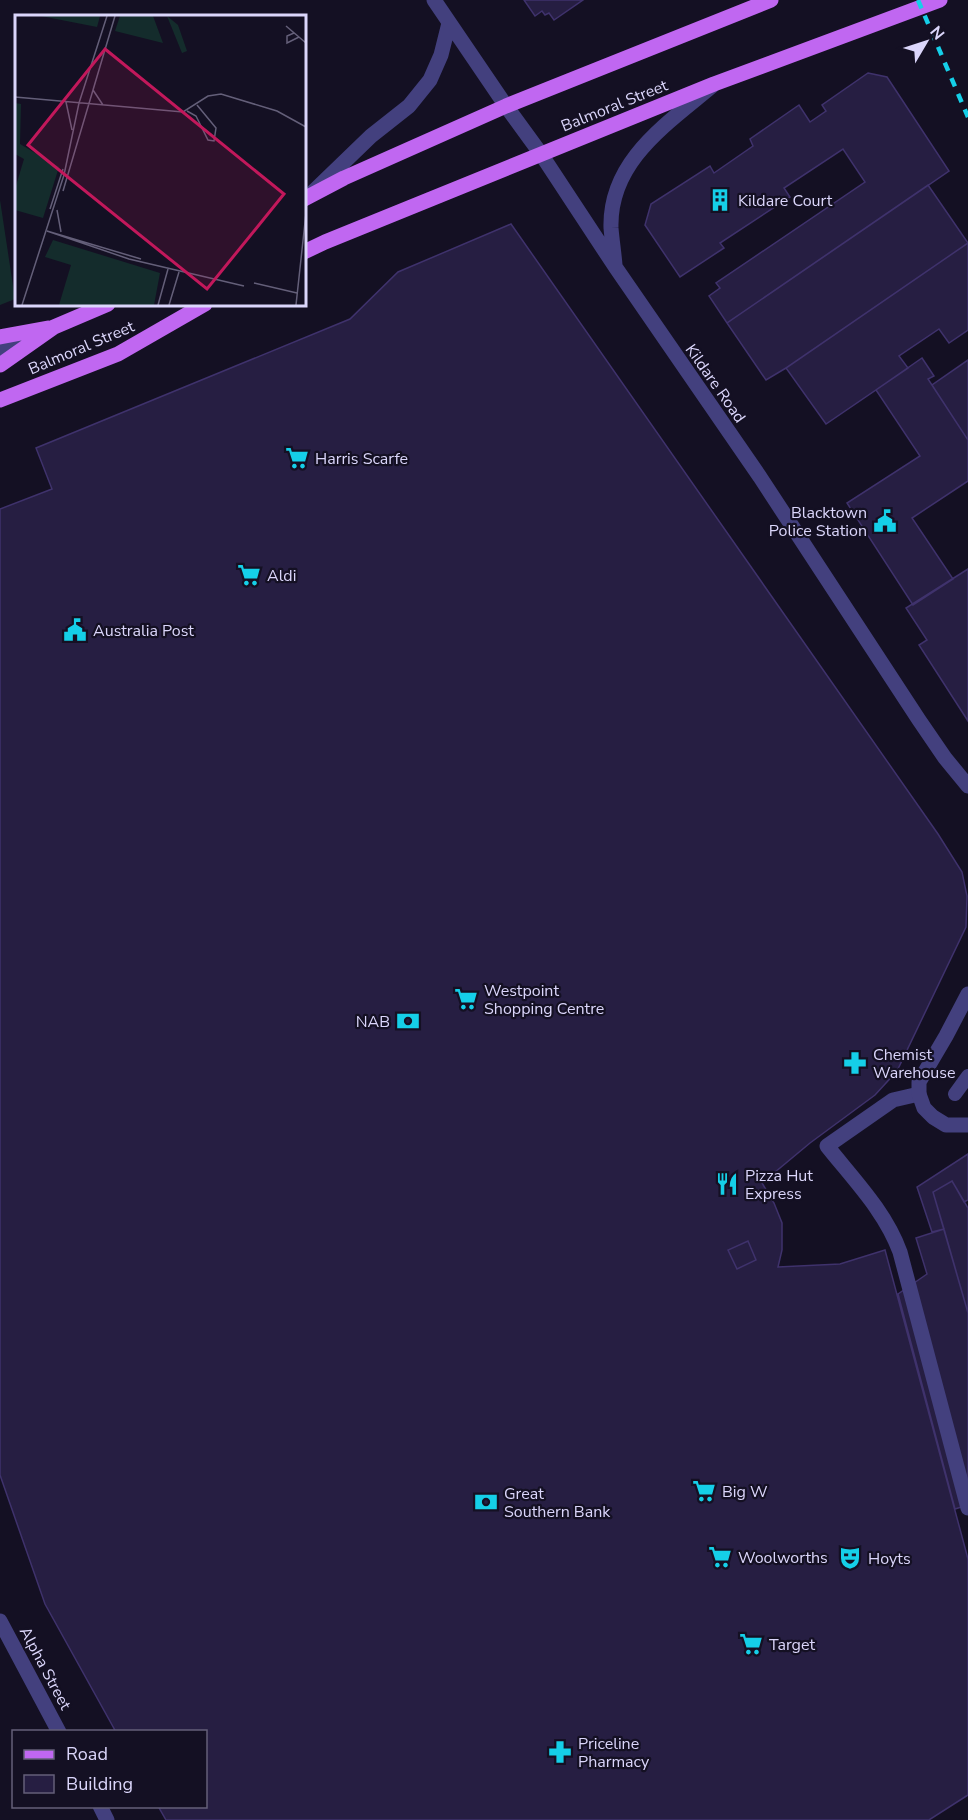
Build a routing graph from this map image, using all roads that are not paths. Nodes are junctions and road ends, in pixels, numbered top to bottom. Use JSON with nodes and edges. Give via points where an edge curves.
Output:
{"nodes":[{"id":1,"x":434,"y":0,"type":"edge"},
{"id":2,"x":771,"y":0,"type":"edge"},
{"id":3,"x":940,"y":0,"type":"edge"},
{"id":4,"x":449,"y":23,"type":"junction"},
{"id":5,"x":714,"y":84,"type":"junction"},
{"id":6,"x":506,"y":105,"type":"junction"},
{"id":7,"x":542,"y":154,"type":"junction"},
{"id":8,"x":306,"y":198,"type":"edge"},
{"id":9,"x":306,"y":198,"type":"edge"},
{"id":10,"x":306,"y":251,"type":"edge"},
{"id":11,"x":616,"y":268,"type":"junction"},
{"id":12,"x":103,"y":306,"type":"edge"},
{"id":13,"x":202,"y":306,"type":"edge"},
{"id":14,"x":54,"y":327,"type":"junction"},
{"id":15,"x":0,"y":337,"type":"edge"},
{"id":16,"x":0,"y":349,"type":"edge"},
{"id":17,"x":0,"y":365,"type":"edge"},
{"id":18,"x":0,"y":400,"type":"edge"},
{"id":19,"x":968,"y":786,"type":"edge"},
{"id":20,"x":968,"y":994,"type":"edge"},
{"id":21,"x":968,"y":1076,"type":"edge"},
{"id":22,"x":919,"y":1094,"type":"junction"},
{"id":23,"x":955,"y":1094,"type":"dead end"},
{"id":24,"x":968,"y":1125,"type":"edge"},
{"id":25,"x":968,"y":1508,"type":"edge"},
{"id":26,"x":0,"y":1622,"type":"edge"},
{"id":27,"x":58,"y":1730,"type":"edge"}],
"edges":[{"from":1,"to":4,"type":"street","name":"Kildare Road"},
{"from":2,"to":6,"type":"main road"},
{"from":3,"to":5,"type":"main road","name":"Balmoral Street"},
{"from":4,"to":6,"type":"street","name":"Kildare Road"},
{"from":4,"to":8,"type":"street","via":[[430,80],[409,106]]},
{"from":5,"to":7,"type":"main road","name":"Balmoral Street"},
{"from":5,"to":11,"type":"street","via":[[644,145],[629,165],[618,188],[611,227]]},
{"from":6,"to":7,"type":"street","name":"Kildare Road"},
{"from":6,"to":9,"type":"main road"},
{"from":7,"to":10,"type":"main road","name":"Balmoral Street"},
{"from":7,"to":11,"type":"street","name":"Kildare Road"},
{"from":11,"to":19,"type":"street","name":"Kildare Road","via":[[766,486],[919,720]]},
{"from":12,"to":14,"type":"main road","name":"Balmoral Street"},
{"from":13,"to":18,"type":"main road","name":"Balmoral Street","via":[[118,354]]},
{"from":14,"to":15,"type":"main road","name":"Balmoral Street"},
{"from":14,"to":16,"type":"lane"},
{"from":14,"to":17,"type":"main road","name":"Balmoral Street"},
{"from":20,"to":22,"type":"street","via":[[920,1082]]},
{"from":21,"to":23,"type":"lane"},
{"from":22,"to":24,"type":"street","via":[[924,1108],[933,1117],[946,1125]]},
{"from":22,"to":25,"type":"street","via":[[893,1100],[827,1146],[883,1215],[900,1252]]},
{"from":26,"to":27,"type":"street","name":"Alpha Street"}]}
